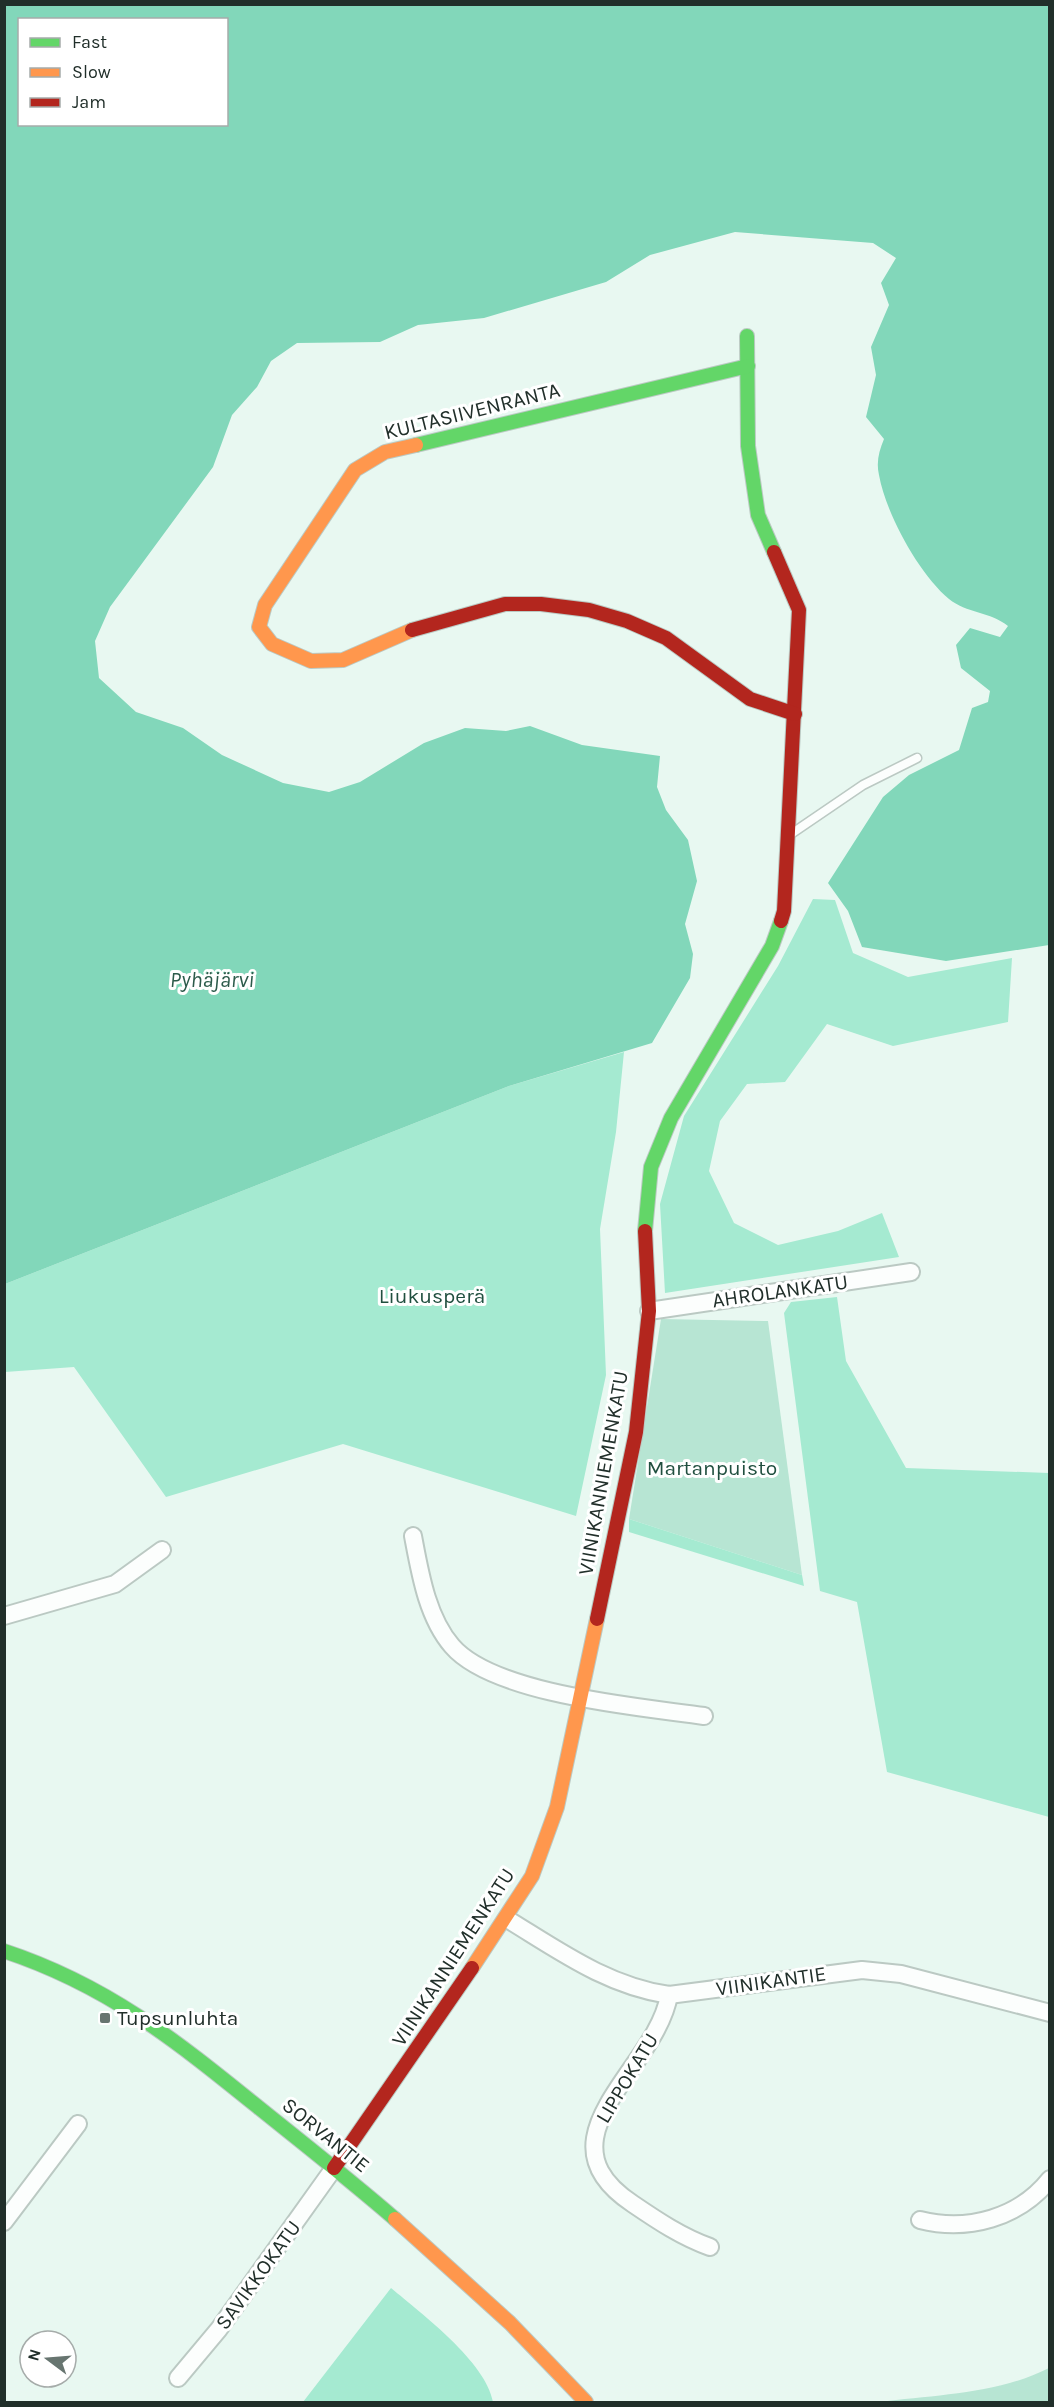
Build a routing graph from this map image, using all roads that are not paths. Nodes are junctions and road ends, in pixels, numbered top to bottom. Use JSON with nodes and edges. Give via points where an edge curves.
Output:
{"nodes":[{"id":1,"x":747,"y":336,"type":"dead end"},
{"id":2,"x":748,"y":366,"type":"junction"},
{"id":3,"x":795,"y":714,"type":"junction"},
{"id":4,"x":917,"y":758,"type":"dead end"},
{"id":5,"x":786,"y":837,"type":"junction"},
{"id":6,"x":911,"y":1272,"type":"dead end"},
{"id":7,"x":650,"y":1311,"type":"junction"},
{"id":8,"x":413,"y":1536,"type":"dead end"},
{"id":9,"x":162,"y":1550,"type":"dead end"},
{"id":10,"x":4,"y":1616,"type":"edge"},
{"id":11,"x":580,"y":1697,"type":"junction"},
{"id":12,"x":704,"y":1716,"type":"dead end"},
{"id":13,"x":507,"y":1919,"type":"junction"},
{"id":14,"x":4,"y":1951,"type":"edge"},
{"id":15,"x":669,"y":1995,"type":"junction"},
{"id":16,"x":1050,"y":2013,"type":"edge"},
{"id":17,"x":78,"y":2124,"type":"dead end"},
{"id":18,"x":334,"y":2168,"type":"junction"},
{"id":19,"x":1050,"y":2179,"type":"edge"},
{"id":20,"x":920,"y":2220,"type":"dead end"},
{"id":21,"x":4,"y":2222,"type":"edge"},
{"id":22,"x":710,"y":2247,"type":"dead end"},
{"id":23,"x":178,"y":2378,"type":"dead end"},
{"id":24,"x":586,"y":2403,"type":"edge"}],
"edges":[{"from":1,"to":2,"type":"street","name":"VIINIKANNIEMENKATU"},
{"from":2,"to":3,"type":"street","name":"VIINIKANNIEMENKATU","via":[[748,446],[758,515],[799,610]]},
{"from":2,"to":3,"type":"street","name":"KULTASIIVENRANTA","via":[[385,452],[355,470],[266,604],[259,627],[272,644],[311,661],[343,660],[418,627],[506,604],[589,610],[666,638],[750,699]]},
{"from":3,"to":5,"type":"street","name":"VIINIKANNIEMENKATU"},
{"from":4,"to":5,"type":"lane","via":[[863,785]]},
{"from":5,"to":7,"type":"street","name":"VIINIKANNIEMENKATU","via":[[786,894],[775,939],[671,1118],[651,1167],[645,1221]]},
{"from":6,"to":7,"type":"street","name":"AHROLANKATU"},
{"from":7,"to":11,"type":"street","name":"VIINIKANNIEMENKATU","via":[[636,1432]]},
{"from":8,"to":11,"type":"street","via":[[422,1583],[452,1647],[500,1676]]},
{"from":9,"to":10,"type":"street","via":[[116,1584]]},
{"from":11,"to":12,"type":"street"},
{"from":11,"to":13,"type":"street","name":"VIINIKANNIEMENKATU","via":[[553,1817],[532,1876]]},
{"from":13,"to":15,"type":"street","name":"VIINIKANTIE","via":[[594,1972],[637,1989]]},
{"from":13,"to":18,"type":"street","name":"VIINIKANNIEMENKATU"},
{"from":14,"to":18,"type":"street","name":"SORVANTIE","via":[[60,1969],[117,1999]]},
{"from":15,"to":16,"type":"street","name":"VIINIKANTIE","via":[[862,1970],[901,1974]]},
{"from":15,"to":22,"type":"street","name":"LIPPOKATU","via":[[657,2028],[601,2118],[594,2137],[595,2158],[606,2181],[622,2197],[675,2231]]},
{"from":17,"to":21,"type":"street"},
{"from":18,"to":23,"type":"street","name":"SAVIKKOKATU","via":[[214,2336]]},
{"from":18,"to":24,"type":"street","name":"SORVANTIE","via":[[460,2275],[541,2353]]},
{"from":19,"to":20,"type":"street","via":[[1038,2194],[1011,2213],[973,2223]]}]}
